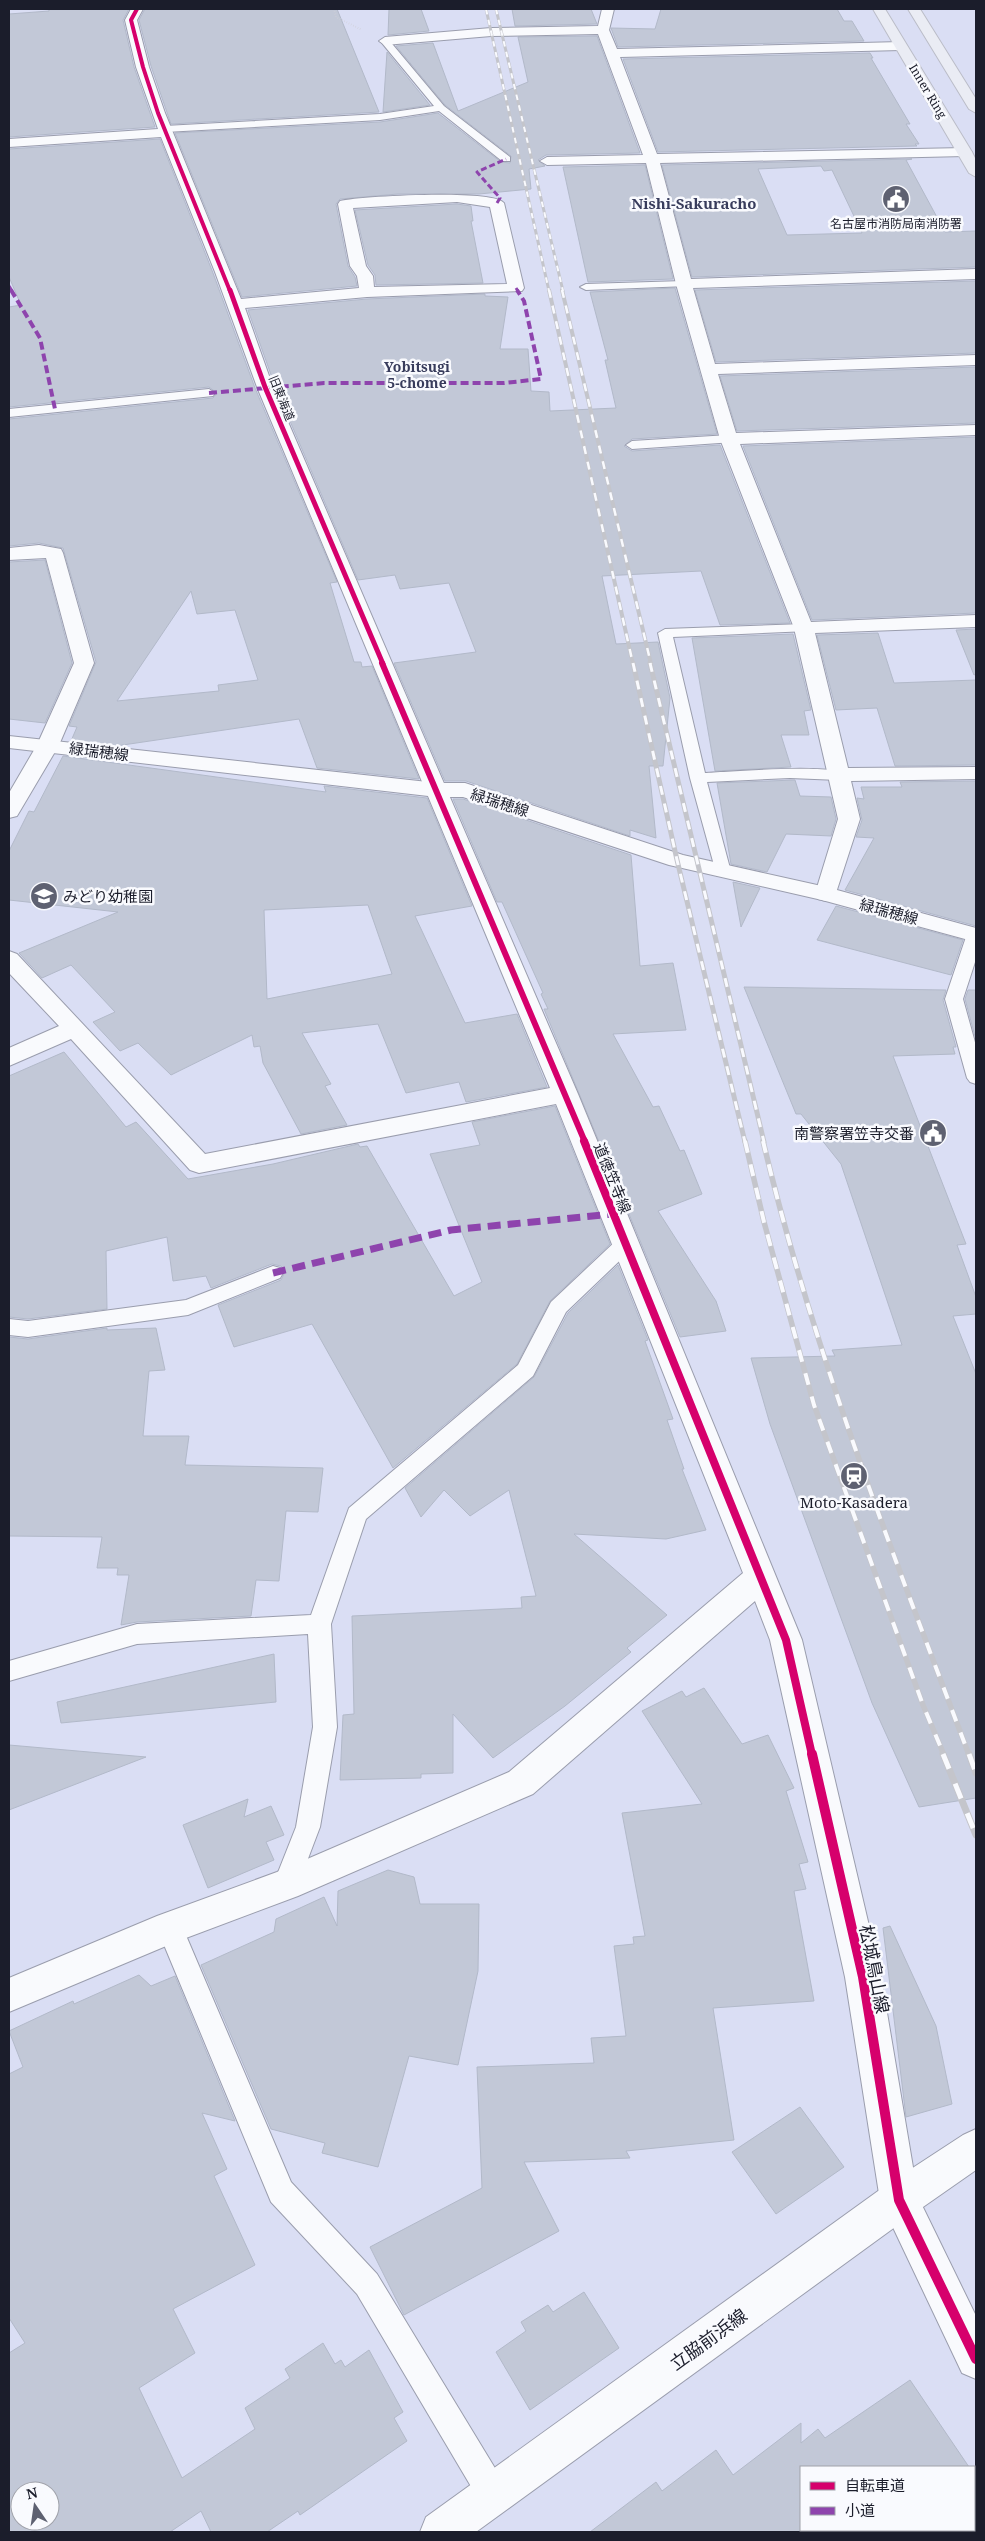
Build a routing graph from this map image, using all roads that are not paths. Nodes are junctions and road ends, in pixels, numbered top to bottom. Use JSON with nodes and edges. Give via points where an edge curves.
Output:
{"nodes":[{"id":1,"x":137,"y":9,"type":"edge"},
{"id":2,"x":608,"y":9,"type":"edge"},
{"id":3,"x":879,"y":9,"type":"edge"},
{"id":4,"x":914,"y":9,"type":"edge"},
{"id":5,"x":603,"y":30,"type":"junction"},
{"id":6,"x":384,"y":41,"type":"joint"},
{"id":7,"x":901,"y":46,"type":"junction"},
{"id":8,"x":612,"y":53,"type":"junction"},
{"id":9,"x":441,"y":108,"type":"junction"},
{"id":10,"x":976,"y":109,"type":"edge"},
{"id":11,"x":165,"y":131,"type":"junction"},
{"id":12,"x":9,"y":143,"type":"edge"},
{"id":13,"x":965,"y":152,"type":"junction"},
{"id":14,"x":506,"y":159,"type":"dead end"},
{"id":15,"x":652,"y":159,"type":"junction"},
{"id":16,"x":547,"y":162,"type":"dead end"},
{"id":17,"x":976,"y":173,"type":"edge"},
{"id":18,"x":976,"y":274,"type":"edge"},
{"id":19,"x":684,"y":284,"type":"junction"},
{"id":20,"x":586,"y":287,"type":"dead end"},
{"id":21,"x":367,"y":292,"type":"junction"},
{"id":22,"x":237,"y":304,"type":"junction"},
{"id":23,"x":976,"y":360,"type":"edge"},
{"id":24,"x":709,"y":369,"type":"junction"},
{"id":25,"x":209,"y":393,"type":"dead end"},
{"id":26,"x":9,"y":413,"type":"edge"},
{"id":27,"x":976,"y":430,"type":"edge"},
{"id":28,"x":729,"y":439,"type":"junction"},
{"id":29,"x":632,"y":445,"type":"dead end"},
{"id":30,"x":9,"y":554,"type":"edge"},
{"id":31,"x":976,"y":621,"type":"edge"},
{"id":32,"x":804,"y":628,"type":"junction"},
{"id":33,"x":9,"y":742,"type":"edge"},
{"id":34,"x":48,"y":745,"type":"junction"},
{"id":35,"x":976,"y":773,"type":"edge"},
{"id":36,"x":839,"y":775,"type":"junction"},
{"id":37,"x":698,"y":778,"type":"junction"},
{"id":38,"x":436,"y":790,"type":"junction"},
{"id":39,"x":9,"y":811,"type":"edge"},
{"id":40,"x":723,"y":872,"type":"junction"},
{"id":41,"x":826,"y":894,"type":"junction"},
{"id":42,"x":976,"y":934,"type":"edge"},
{"id":43,"x":9,"y":959,"type":"edge"},
{"id":44,"x":75,"y":1028,"type":"junction"},
{"id":45,"x":9,"y":1058,"type":"edge"},
{"id":46,"x":976,"y":1078,"type":"edge"},
{"id":47,"x":565,"y":1094,"type":"junction"},
{"id":48,"x":626,"y":1243,"type":"junction"},
{"id":49,"x":273,"y":1274,"type":"dead end"},
{"id":50,"x":9,"y":1328,"type":"edge"},
{"id":51,"x":761,"y":1577,"type":"junction"},
{"id":52,"x":320,"y":1624,"type":"junction"},
{"id":53,"x":9,"y":1671,"type":"edge"},
{"id":54,"x":286,"y":1885,"type":"junction"},
{"id":55,"x":170,"y":1928,"type":"junction"},
{"id":56,"x":9,"y":1995,"type":"edge"},
{"id":57,"x":976,"y":2148,"type":"edge"},
{"id":58,"x":899,"y":2200,"type":"junction"},
{"id":59,"x":976,"y":2359,"type":"edge"},
{"id":60,"x":493,"y":2494,"type":"junction"},
{"id":61,"x":441,"y":2532,"type":"edge"}],
"edges":[{"from":1,"to":11,"type":"street","name":"旧東海道","via":[[131,20],[135,41]]},
{"from":2,"to":5,"type":"street"},
{"from":3,"to":7,"type":"main road","name":"Inner Ring"},
{"from":4,"to":10,"type":"main road"},
{"from":5,"to":6,"type":"street","via":[[491,32]]},
{"from":5,"to":8,"type":"street"},
{"from":6,"to":9,"type":"lane"},
{"from":7,"to":8,"type":"street"},
{"from":7,"to":13,"type":"main road","name":"Inner Ring"},
{"from":8,"to":15,"type":"street"},
{"from":9,"to":11,"type":"lane","via":[[406,115]]},
{"from":9,"to":14,"type":"lane"},
{"from":11,"to":12,"type":"street"},
{"from":11,"to":22,"type":"street","name":"旧東海道"},
{"from":13,"to":15,"type":"street"},
{"from":13,"to":17,"type":"main road","name":"Inner Ring"},
{"from":15,"to":16,"type":"street"},
{"from":15,"to":19,"type":"street"},
{"from":18,"to":19,"type":"street"},
{"from":19,"to":20,"type":"lane"},
{"from":19,"to":24,"type":"street"},
{"from":21,"to":21,"type":"street","via":[[345,204],[457,198],[497,202],[516,288]]},
{"from":21,"to":22,"type":"street"},
{"from":22,"to":38,"type":"street","name":"旧東海道","via":[[265,387]]},
{"from":23,"to":24,"type":"street"},
{"from":24,"to":28,"type":"street"},
{"from":25,"to":26,"type":"lane"},
{"from":27,"to":28,"type":"street"},
{"from":28,"to":29,"type":"lane"},
{"from":28,"to":32,"type":"street"},
{"from":30,"to":34,"type":"street","via":[[39,551],[54,554],[84,662]]},
{"from":31,"to":32,"type":"street"},
{"from":32,"to":36,"type":"street"},
{"from":32,"to":37,"type":"lane","via":[[665,633]]},
{"from":33,"to":34,"type":"street","name":"緑瑞穂線"},
{"from":34,"to":38,"type":"street","name":"緑瑞穂線"},
{"from":34,"to":39,"type":"street"},
{"from":35,"to":36,"type":"street"},
{"from":36,"to":37,"type":"lane","via":[[790,773]]},
{"from":36,"to":41,"type":"street","via":[[849,819]]},
{"from":37,"to":40,"type":"lane"},
{"from":38,"to":40,"type":"street","name":"緑瑞穂線","via":[[465,790],[676,860]]},
{"from":38,"to":47,"type":"street","name":"道徳笠寺線"},
{"from":40,"to":41,"type":"street","name":"緑瑞穂線"},
{"from":41,"to":42,"type":"street","name":"緑瑞穂線"},
{"from":42,"to":46,"type":"lane","via":[[954,999]]},
{"from":43,"to":44,"type":"street"},
{"from":44,"to":45,"type":"street"},
{"from":44,"to":47,"type":"street","via":[[199,1164]]},
{"from":47,"to":48,"type":"street","name":"道徳笠寺線"},
{"from":48,"to":51,"type":"street","name":"道徳笠寺線"},
{"from":48,"to":52,"type":"lane","via":[[558,1307],[526,1370],[357,1514]]},
{"from":49,"to":50,"type":"lane","via":[[188,1306],[28,1329]]},
{"from":51,"to":54,"type":"street","via":[[521,1783]]},
{"from":51,"to":58,"type":"street","name":"松城鳥山線","via":[[786,1640],[861,1967]]},
{"from":52,"to":53,"type":"lane","via":[[137,1634]]},
{"from":52,"to":54,"type":"lane","via":[[324,1727],[308,1827]]},
{"from":54,"to":55,"type":"street"},
{"from":55,"to":56,"type":"street"},
{"from":55,"to":60,"type":"lane","via":[[281,2192],[366,2284]]},
{"from":57,"to":58,"type":"street","name":"立脇前浜線"},
{"from":58,"to":59,"type":"street","name":"松城鳥山線"},
{"from":58,"to":60,"type":"street","name":"立脇前浜線"},
{"from":60,"to":61,"type":"street","name":"立脇前浜線"}]}
